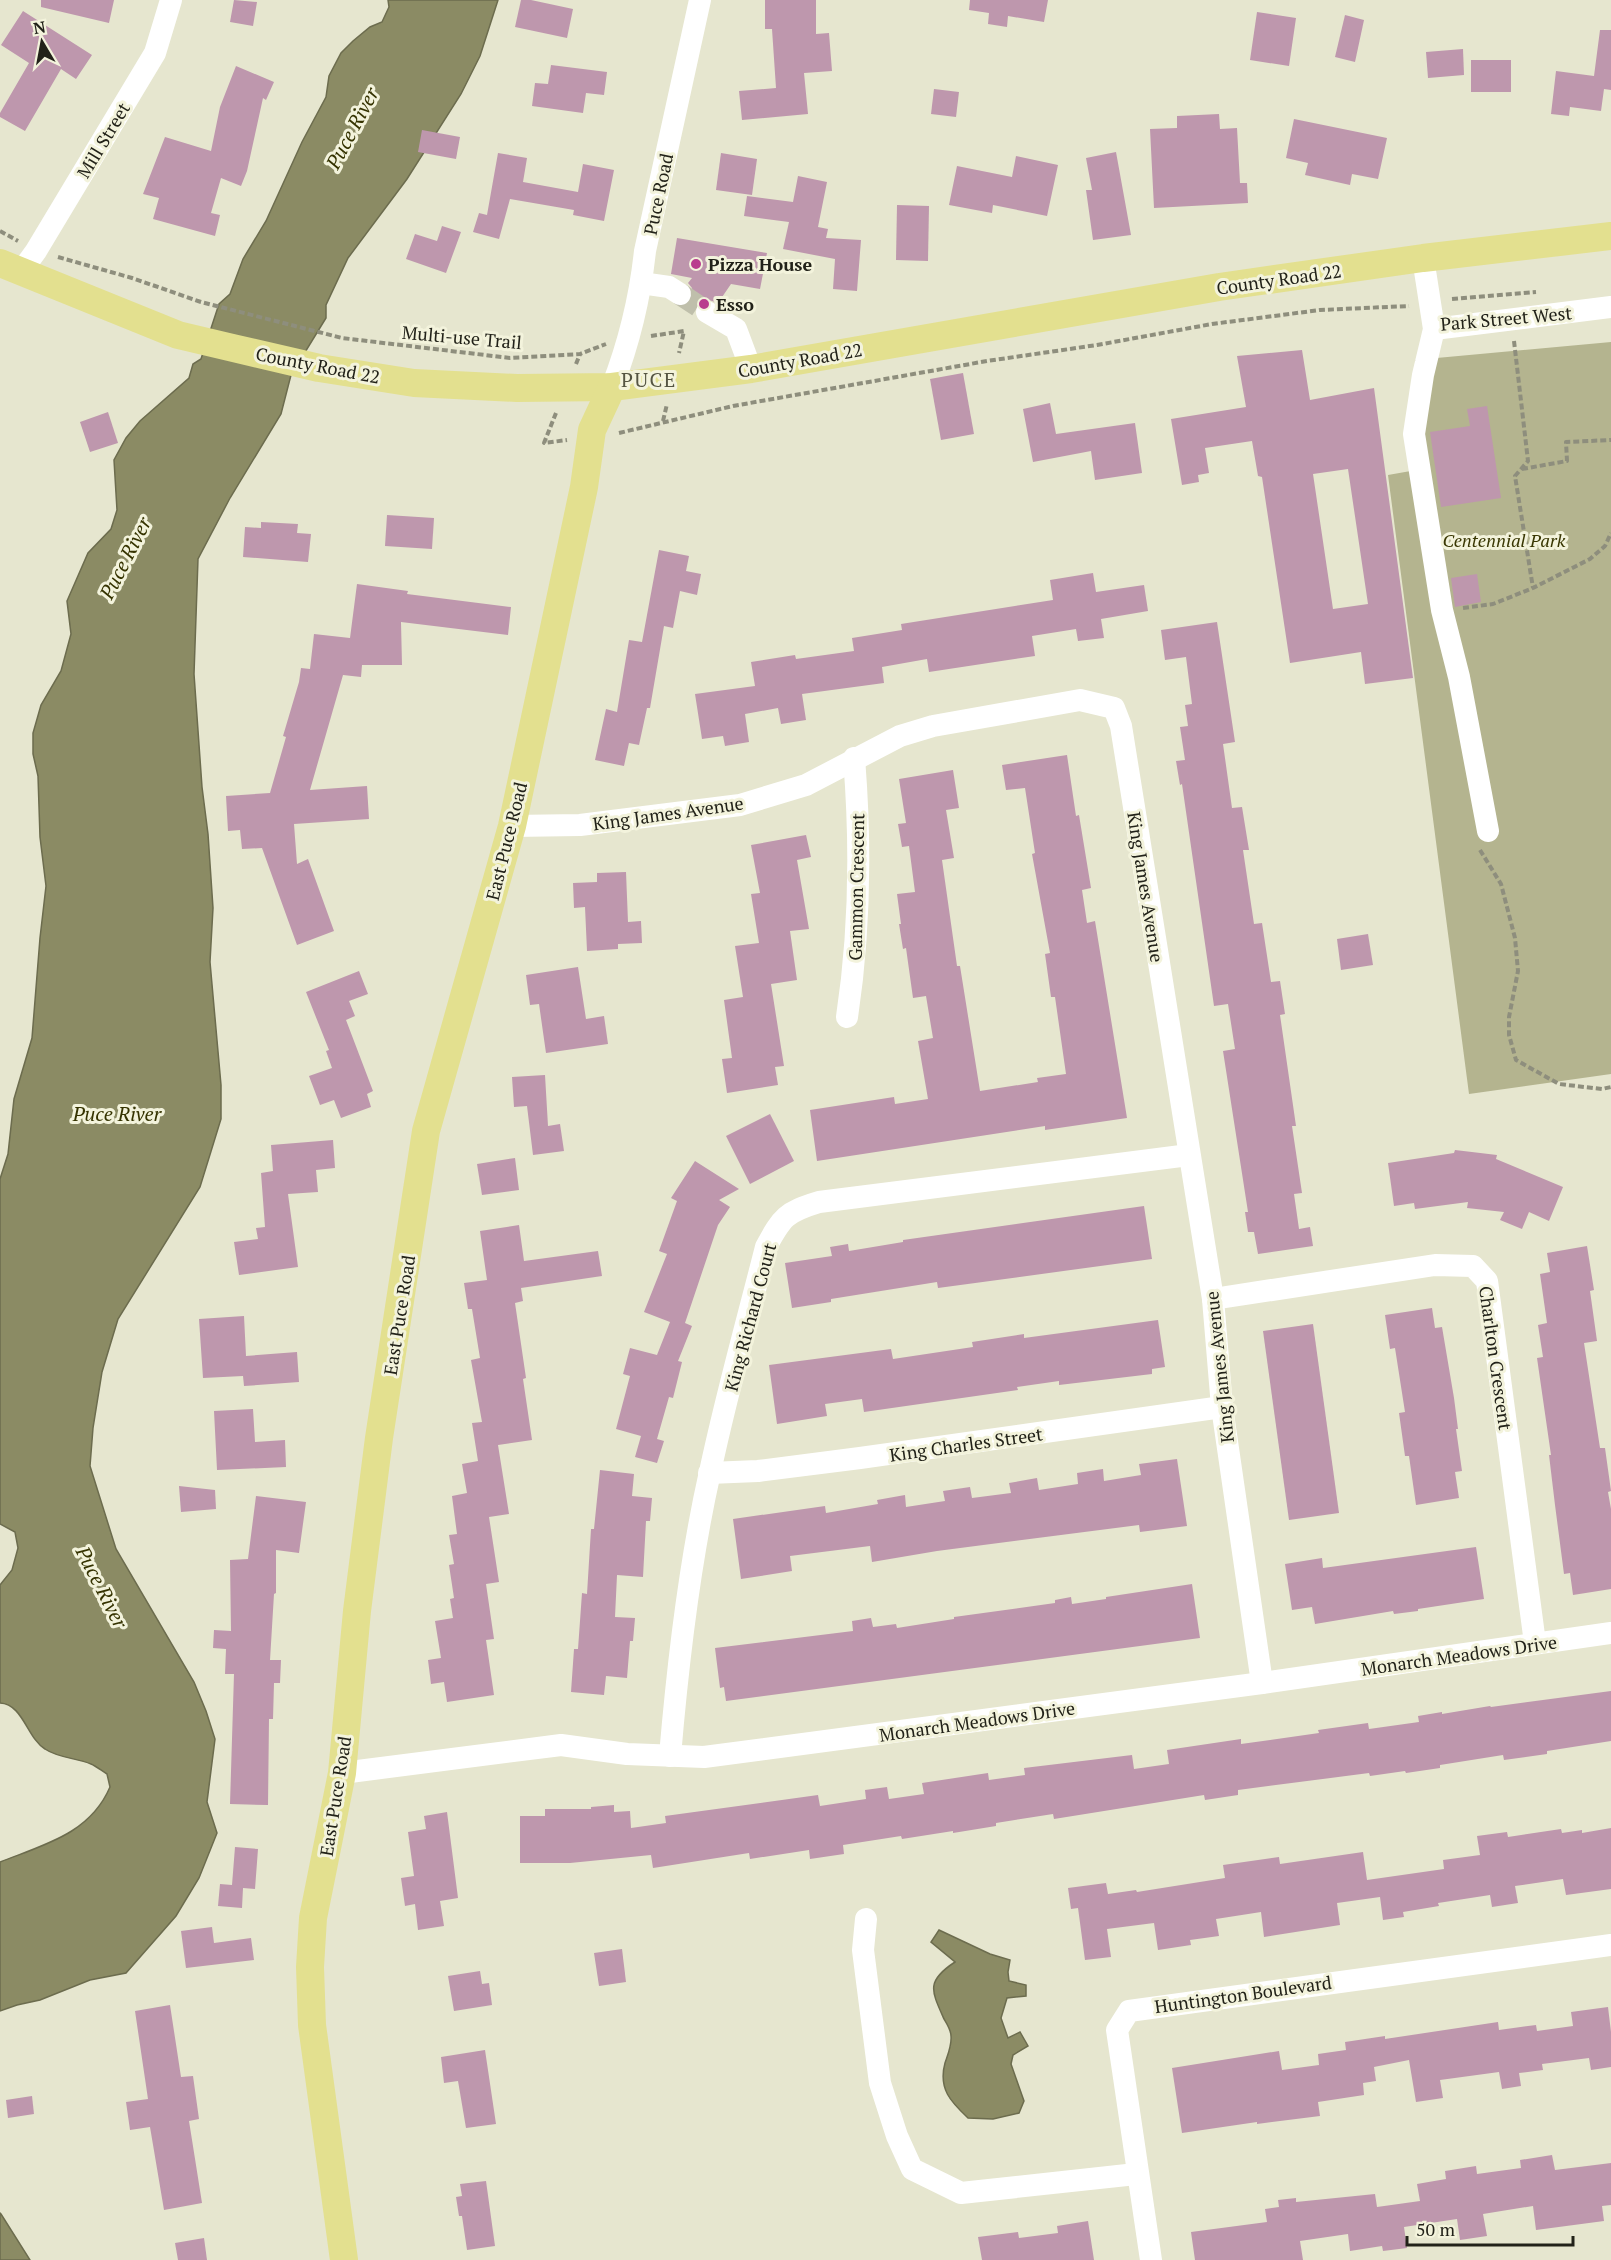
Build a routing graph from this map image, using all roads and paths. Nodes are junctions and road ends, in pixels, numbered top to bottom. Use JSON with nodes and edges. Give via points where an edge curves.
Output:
{"nodes":[{"id":1,"x":171,"y":0,"type":"edge"},
{"id":2,"x":700,"y":0,"type":"edge"},
{"id":3,"x":0,"y":231,"type":"edge"},
{"id":4,"x":1611,"y":236,"type":"edge"},
{"id":5,"x":1423,"y":258,"type":"junction"},
{"id":6,"x":19,"y":262,"type":"edge"},
{"id":7,"x":641,"y":284,"type":"junction"},
{"id":8,"x":680,"y":294,"type":"tunnel mouth"},
{"id":9,"x":1409,"y":306,"type":"dead end"},
{"id":10,"x":1611,"y":308,"type":"edge"},
{"id":11,"x":707,"y":312,"type":"tunnel mouth"},
{"id":12,"x":1511,"y":319,"type":"junction"},
{"id":13,"x":1434,"y":329,"type":"junction"},
{"id":14,"x":580,"y":354,"type":"dead end"},
{"id":15,"x":751,"y":369,"type":"junction"},
{"id":16,"x":612,"y":387,"type":"junction"},
{"id":17,"x":629,"y":432,"type":"dead end"},
{"id":18,"x":1611,"y":440,"type":"edge"},
{"id":19,"x":1521,"y":469,"type":"junction"},
{"id":20,"x":1611,"y":533,"type":"edge"},
{"id":21,"x":1533,"y":588,"type":"junction"},
{"id":22,"x":1442,"y":610,"type":"junction"},
{"id":23,"x":854,"y":758,"type":"junction"},
{"id":24,"x":512,"y":826,"type":"junction"},
{"id":25,"x":1488,"y":831,"type":"joint"},
{"id":26,"x":847,"y":1017,"type":"dead end"},
{"id":27,"x":1611,"y":1088,"type":"edge"},
{"id":28,"x":1190,"y":1155,"type":"junction"},
{"id":29,"x":1213,"y":1299,"type":"junction"},
{"id":30,"x":1222,"y":1407,"type":"junction"},
{"id":31,"x":710,"y":1473,"type":"junction"},
{"id":32,"x":1611,"y":1633,"type":"edge"},
{"id":33,"x":1535,"y":1644,"type":"junction"},
{"id":34,"x":1262,"y":1683,"type":"junction"},
{"id":35,"x":670,"y":1756,"type":"junction"},
{"id":36,"x":342,"y":1773,"type":"junction"},
{"id":37,"x":866,"y":1919,"type":"dead end"},
{"id":38,"x":1611,"y":1945,"type":"edge"},
{"id":39,"x":1136,"y":2174,"type":"junction"},
{"id":40,"x":344,"y":2260,"type":"edge"},
{"id":41,"x":1150,"y":2260,"type":"edge"}],
"edges":[{"from":1,"to":6,"type":"street","name":"Mill Street","via":[[155,53]]},
{"from":2,"to":7,"type":"street","name":"Puce Road"},
{"from":3,"to":6,"type":"path"},
{"from":4,"to":5,"type":"main road","name":"County Road 22"},
{"from":5,"to":13,"type":"street","name":"Park Street West"},
{"from":5,"to":15,"type":"main road","name":"County Road 22","via":[[1219,287]]},
{"from":6,"to":14,"type":"path","name":"Multi-use Trail","via":[[132,278],[201,302],[342,338],[510,358]]},
{"from":6,"to":16,"type":"main road","name":"County Road 22","via":[[178,335],[319,368],[414,383]]},
{"from":7,"to":8,"type":"street","via":[[669,287]]},
{"from":7,"to":16,"type":"street","name":"Puce Road","via":[[626,351]]},
{"from":9,"to":17,"type":"path","via":[[1320,310],[1212,324],[733,406]]},
{"from":10,"to":12,"type":"street","name":"Park Street West"},
{"from":11,"to":15,"type":"street","via":[[736,329]]},
{"from":12,"to":13,"type":"street","name":"Park Street West"},
{"from":12,"to":19,"type":"path","via":[[1528,460]]},
{"from":13,"to":22,"type":"street","via":[[1414,434]]},
{"from":15,"to":16,"type":"main road","name":"County Road 22"},
{"from":16,"to":24,"type":"main road","name":"East Puce Road","via":[[592,430],[585,487]]},
{"from":18,"to":19,"type":"path","via":[[1566,442],[1567,461]]},
{"from":19,"to":21,"type":"path","via":[[1515,476]]},
{"from":20,"to":21,"type":"path","via":[[1605,546],[1590,559]]},
{"from":21,"to":22,"type":"path","via":[[1493,604]]},
{"from":22,"to":25,"type":"street"},
{"from":23,"to":24,"type":"street","name":"King James Avenue","via":[[806,785],[740,805],[580,825]]},
{"from":23,"to":26,"type":"street","name":"Gammon Crescent","via":[[860,832],[854,974]]},
{"from":23,"to":28,"type":"street","name":"King James Avenue","via":[[900,736],[933,726],[1080,700],[1114,708]]},
{"from":24,"to":36,"type":"main road","name":"East Puce Road","via":[[426,1131],[379,1438]]},
{"from":25,"to":27,"type":"path","via":[[1479,849],[1501,884],[1515,938],[1518,971],[1509,1035],[1516,1060],[1559,1084]]},
{"from":28,"to":29,"type":"street","name":"King James Avenue"},
{"from":28,"to":31,"type":"street","name":"King Richard Court","via":[[819,1202],[799,1208],[781,1220],[766,1247]]},
{"from":29,"to":30,"type":"street","name":"King James Avenue"},
{"from":29,"to":33,"type":"street","name":"Charlton Crescent","via":[[1435,1265],[1473,1266],[1487,1281]]},
{"from":30,"to":31,"type":"street","name":"King Charles Street","via":[[860,1458]]},
{"from":30,"to":34,"type":"street","name":"King James Avenue"},
{"from":31,"to":35,"type":"street","name":"King Richard Court","via":[[676,1678]]},
{"from":32,"to":33,"type":"street","name":"Monarch Meadows Drive"},
{"from":33,"to":34,"type":"street","name":"Monarch Meadows Drive"},
{"from":34,"to":35,"type":"street","name":"Monarch Meadows Drive","via":[[704,1757]]},
{"from":35,"to":36,"type":"street","name":"Monarch Meadows Drive","via":[[561,1745]]},
{"from":36,"to":40,"type":"main road","name":"East Puce Road","via":[[313,1918],[310,1967],[318,2079]]},
{"from":37,"to":39,"type":"street","via":[[863,1950],[880,2083],[912,2169],[961,2193]]},
{"from":38,"to":39,"type":"street","name":"Huntington Boulevard","via":[[1129,2011],[1117,2030]]},
{"from":39,"to":41,"type":"street","name":"Huntington Boulevard"}]}
